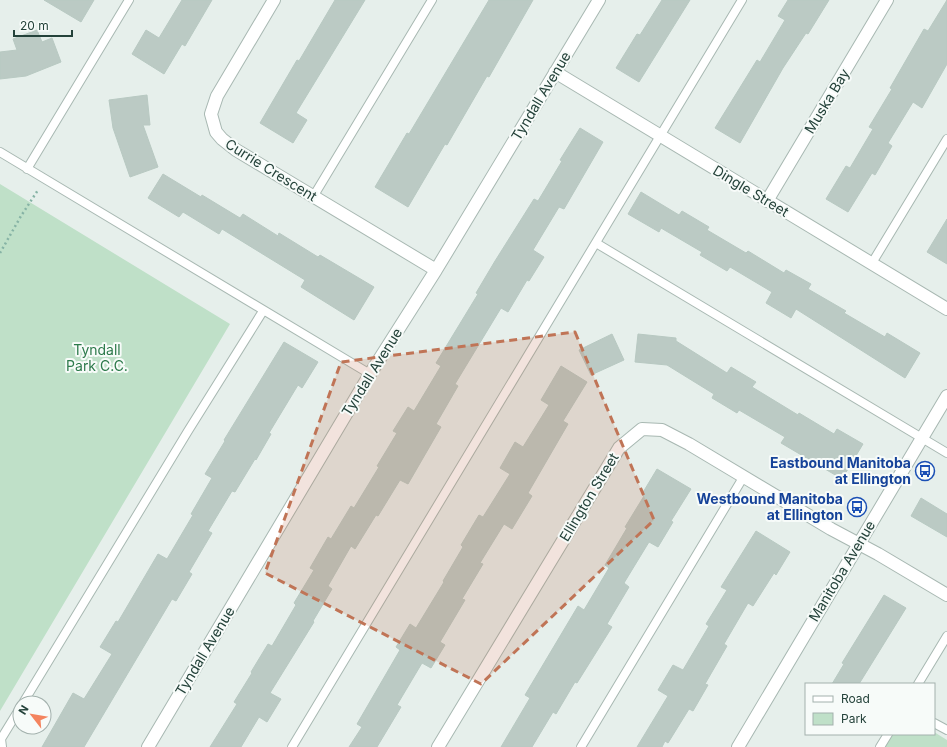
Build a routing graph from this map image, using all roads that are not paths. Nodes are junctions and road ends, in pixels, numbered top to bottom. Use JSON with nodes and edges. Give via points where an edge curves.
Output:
{"nodes":[{"id":1,"x":129,"y":0,"type":"edge"},
{"id":2,"x":274,"y":0,"type":"edge"},
{"id":3,"x":432,"y":0,"type":"edge"},
{"id":4,"x":599,"y":0,"type":"edge"},
{"id":5,"x":742,"y":0,"type":"edge"},
{"id":6,"x":887,"y":0,"type":"edge"},
{"id":7,"x":555,"y":72,"type":"junction"},
{"id":8,"x":660,"y":137,"type":"junction"},
{"id":9,"x":947,"y":139,"type":"edge"},
{"id":10,"x":0,"y":152,"type":"edge"},
{"id":11,"x":27,"y":168,"type":"junction"},
{"id":12,"x":313,"y":196,"type":"junction"},
{"id":13,"x":767,"y":201,"type":"junction"},
{"id":14,"x":596,"y":243,"type":"junction"},
{"id":15,"x":872,"y":263,"type":"junction"},
{"id":16,"x":436,"y":270,"type":"junction"},
{"id":17,"x":947,"y":309,"type":"edge"},
{"id":18,"x":263,"y":310,"type":"junction"},
{"id":19,"x":370,"y":374,"type":"junction"},
{"id":20,"x":947,"y":396,"type":"edge"},
{"id":21,"x":922,"y":438,"type":"junction"},
{"id":22,"x":947,"y":453,"type":"edge"},
{"id":23,"x":744,"y":476,"type":"junction"},
{"id":24,"x":859,"y":544,"type":"junction"},
{"id":25,"x":947,"y":595,"type":"edge"},
{"id":26,"x":947,"y":636,"type":"edge"},
{"id":27,"x":919,"y":683,"type":"edge"},
{"id":28,"x":28,"y":695,"type":"edge"},
{"id":29,"x":12,"y":721,"type":"edge"},
{"id":30,"x":935,"y":724,"type":"edge"},
{"id":31,"x":947,"y":730,"type":"edge"},
{"id":32,"x":887,"y":735,"type":"edge"},
{"id":33,"x":2,"y":747,"type":"edge"},
{"id":34,"x":148,"y":747,"type":"edge"},
{"id":35,"x":292,"y":747,"type":"edge"},
{"id":36,"x":438,"y":747,"type":"edge"},
{"id":37,"x":581,"y":747,"type":"edge"},
{"id":38,"x":738,"y":747,"type":"edge"},
{"id":39,"x":880,"y":747,"type":"edge"}],
"edges":[{"from":1,"to":11,"type":"lane"},
{"from":2,"to":12,"type":"street","name":"Currie Crescent","via":[[217,96],[211,114],[216,132],[222,139]]},
{"from":3,"to":12,"type":"lane"},
{"from":4,"to":7,"type":"street","name":"Tyndall Avenue"},
{"from":5,"to":8,"type":"lane"},
{"from":6,"to":13,"type":"street","name":"Muska Bay"},
{"from":7,"to":8,"type":"street","name":"Dingle Street"},
{"from":7,"to":16,"type":"street","name":"Tyndall Avenue"},
{"from":8,"to":13,"type":"street","name":"Dingle Street"},
{"from":8,"to":14,"type":"lane"},
{"from":9,"to":15,"type":"lane"},
{"from":10,"to":11,"type":"lane"},
{"from":11,"to":18,"type":"lane"},
{"from":12,"to":16,"type":"street","name":"Currie Crescent"},
{"from":13,"to":15,"type":"street","name":"Dingle Street"},
{"from":14,"to":21,"type":"lane"},
{"from":14,"to":35,"type":"lane"},
{"from":15,"to":17,"type":"street","name":"Dingle Street"},
{"from":16,"to":19,"type":"street","name":"Tyndall Avenue"},
{"from":18,"to":19,"type":"lane"},
{"from":18,"to":28,"type":"lane"},
{"from":19,"to":34,"type":"street","name":"Tyndall Avenue"},
{"from":20,"to":21,"type":"street","name":"Manitoba Avenue"},
{"from":21,"to":22,"type":"lane"},
{"from":21,"to":24,"type":"street","name":"Manitoba Avenue"},
{"from":23,"to":24,"type":"street","name":"Ellington Street"},
{"from":23,"to":36,"type":"street","name":"Ellington Street","via":[[662,430],[642,429],[619,448]]},
{"from":23,"to":37,"type":"lane"},
{"from":24,"to":25,"type":"street","name":"Ellington Street"},
{"from":24,"to":38,"type":"street","name":"Manitoba Avenue"},
{"from":26,"to":27,"type":"lane"},
{"from":29,"to":33,"type":"lane","via":[[1,739]]},
{"from":30,"to":31,"type":"lane"},
{"from":32,"to":39,"type":"lane"}]}
